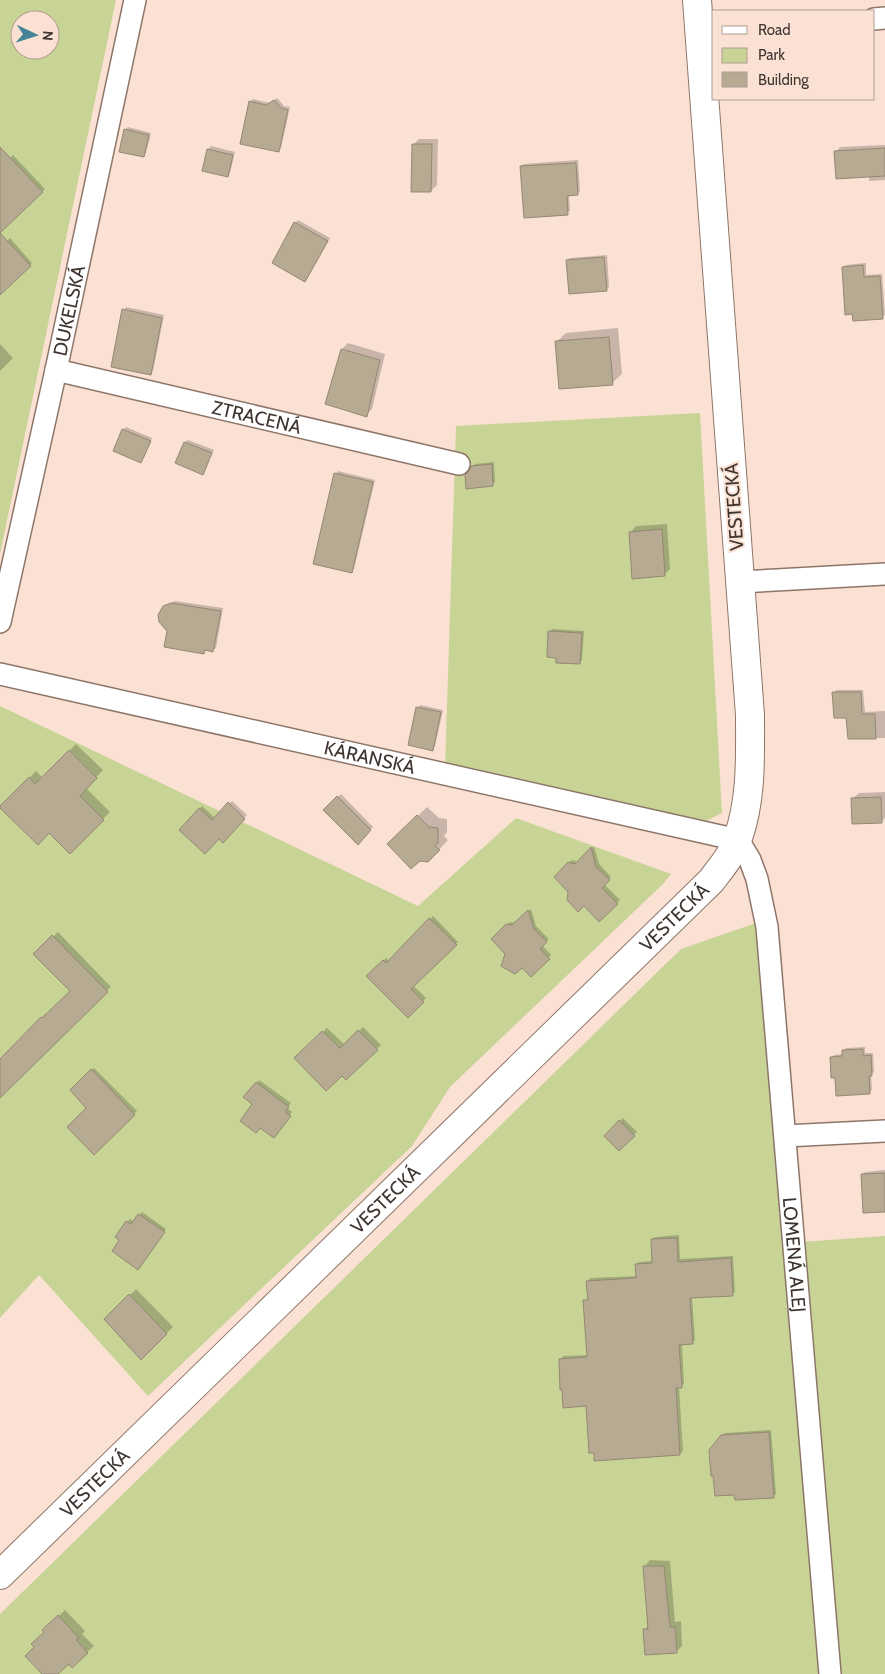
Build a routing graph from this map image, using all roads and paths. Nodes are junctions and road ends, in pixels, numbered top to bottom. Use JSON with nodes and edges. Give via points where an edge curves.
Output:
{"nodes":[{"id":1,"x":135,"y":0,"type":"edge"},
{"id":2,"x":697,"y":0,"type":"edge"},
{"id":3,"x":706,"y":31,"type":"edge"},
{"id":4,"x":56,"y":370,"type":"junction"},
{"id":5,"x":459,"y":464,"type":"dead end"},
{"id":6,"x":885,"y":574,"type":"edge"},
{"id":7,"x":740,"y":582,"type":"junction"},
{"id":8,"x":0,"y":622,"type":"edge"},
{"id":9,"x":0,"y":674,"type":"edge"},
{"id":10,"x":738,"y":840,"type":"junction"},
{"id":11,"x":885,"y":1131,"type":"edge"},
{"id":12,"x":785,"y":1136,"type":"junction"},
{"id":13,"x":0,"y":1575,"type":"edge"},
{"id":14,"x":830,"y":1674,"type":"edge"}],
"edges":[{"from":1,"to":4,"type":"street","name":"DUKELSKÁ"},
{"from":2,"to":3,"type":"street","name":"VESTECKÁ"},
{"from":3,"to":7,"type":"street","name":"VESTECKÁ"},
{"from":4,"to":5,"type":"street","name":"ZTRACENÁ"},
{"from":4,"to":8,"type":"street","name":"DUKELSKÁ"},
{"from":6,"to":7,"type":"street"},
{"from":7,"to":10,"type":"street","name":"VESTECKÁ","via":[[750,715],[750,773]]},
{"from":9,"to":10,"type":"street","name":"KÁRANSKÁ"},
{"from":10,"to":12,"type":"street","name":"LOMENÁ ALEJ","via":[[757,879],[767,928]]},
{"from":10,"to":13,"type":"street","name":"VESTECKÁ","via":[[711,881]]},
{"from":11,"to":12,"type":"street"},
{"from":12,"to":14,"type":"street","name":"LOMENÁ ALEJ"}]}
